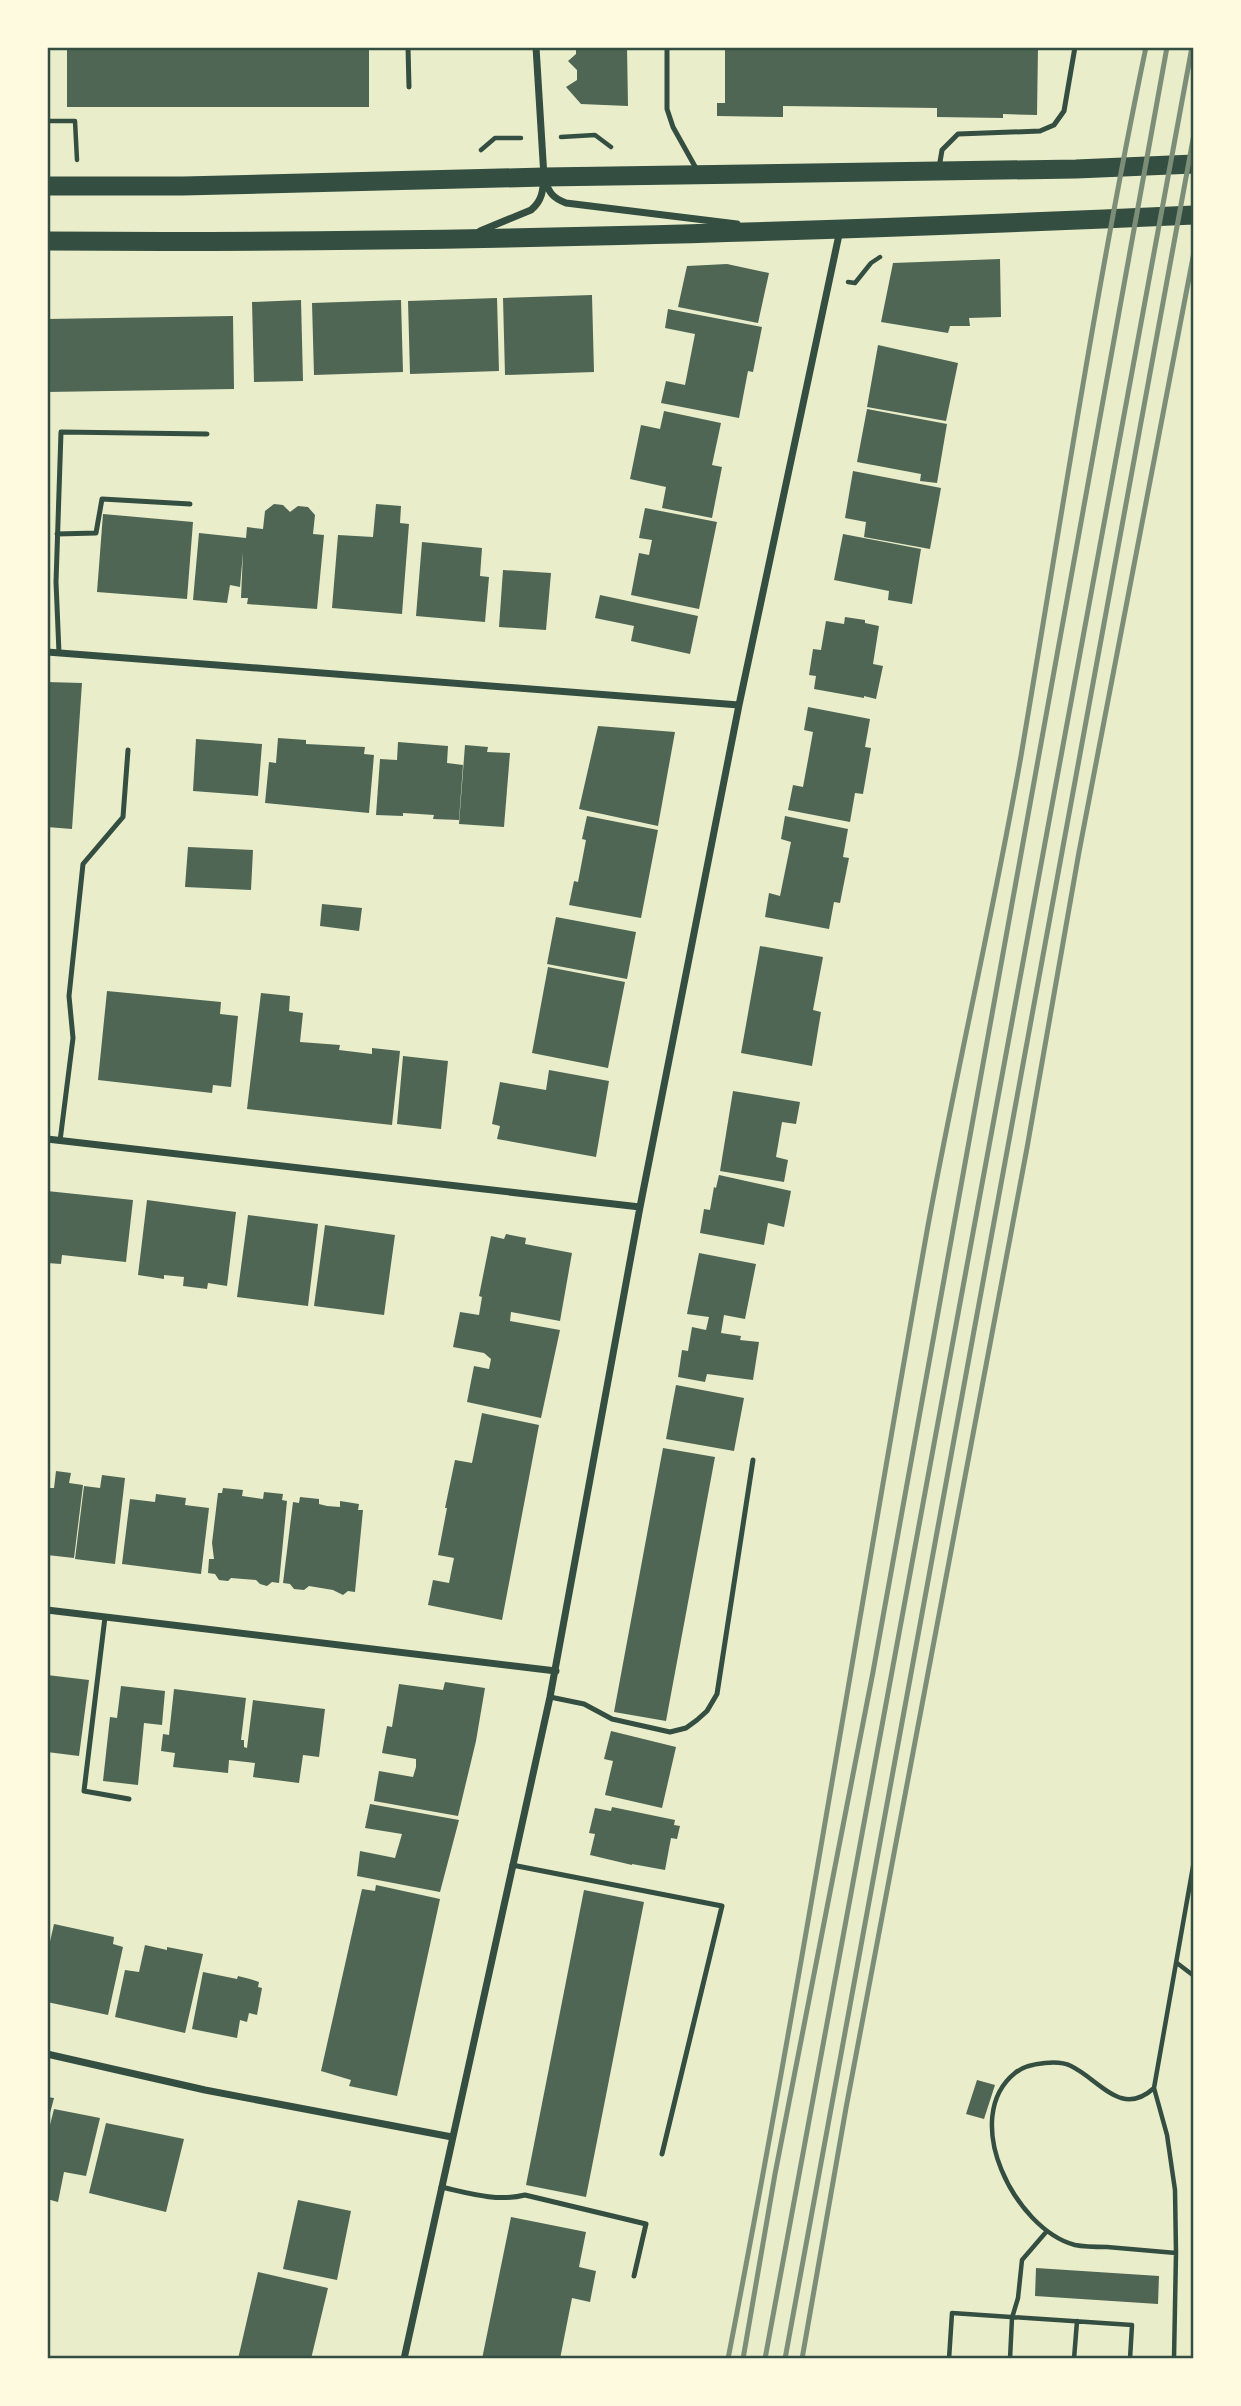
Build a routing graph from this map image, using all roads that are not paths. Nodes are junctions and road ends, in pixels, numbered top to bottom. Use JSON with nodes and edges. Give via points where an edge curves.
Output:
{"nodes":[{"id":1,"x":408,"y":47,"type":"edge"},
{"id":2,"x":536,"y":47,"type":"edge"},
{"id":3,"x":667,"y":47,"type":"edge"},
{"id":4,"x":1075,"y":47,"type":"edge"},
{"id":5,"x":409,"y":87,"type":"dead end"},
{"id":6,"x":1194,"y":164,"type":"edge"},
{"id":7,"x":939,"y":171,"type":"junction"},
{"id":8,"x":700,"y":175,"type":"junction"},
{"id":9,"x":544,"y":177,"type":"junction"},
{"id":10,"x":47,"y":186,"type":"edge"},
{"id":11,"x":1194,"y":215,"type":"edge"},
{"id":12,"x":841,"y":228,"type":"junction"},
{"id":13,"x":783,"y":230,"type":"junction"},
{"id":14,"x":463,"y":239,"type":"junction"},
{"id":15,"x":47,"y":241,"type":"edge"},
{"id":16,"x":207,"y":434,"type":"dead end"},
{"id":17,"x":190,"y":504,"type":"dead end"},
{"id":18,"x":57,"y":534,"type":"junction"},
{"id":19,"x":47,"y":652,"type":"edge"},
{"id":20,"x":60,"y":653,"type":"junction"},
{"id":21,"x":739,"y":705,"type":"junction"},
{"id":22,"x":128,"y":750,"type":"dead end"},
{"id":23,"x":47,"y":1139,"type":"edge"},
{"id":24,"x":60,"y":1141,"type":"junction"},
{"id":25,"x":640,"y":1208,"type":"junction"},
{"id":26,"x":753,"y":1460,"type":"dead end"},
{"id":27,"x":47,"y":1610,"type":"edge"},
{"id":28,"x":105,"y":1617,"type":"junction"},
{"id":29,"x":556,"y":1671,"type":"junction"},
{"id":30,"x":550,"y":1697,"type":"junction"},
{"id":31,"x":129,"y":1799,"type":"dead end"},
{"id":32,"x":512,"y":1865,"type":"junction"},
{"id":33,"x":47,"y":2054,"type":"edge"},
{"id":34,"x":452,"y":2137,"type":"junction"},
{"id":35,"x":662,"y":2154,"type":"dead end"},
{"id":36,"x":441,"y":2187,"type":"junction"},
{"id":37,"x":634,"y":2276,"type":"dead end"},
{"id":38,"x":404,"y":2359,"type":"edge"}],
"edges":[{"from":1,"to":5,"type":"lane"},
{"from":2,"to":9,"type":"street"},
{"from":3,"to":8,"type":"lane","via":[[667,109]]},
{"from":4,"to":7,"type":"lane","via":[[1064,111],[1054,125],[1040,131],[958,134],[942,150]]},
{"from":6,"to":7,"type":"highway"},
{"from":7,"to":8,"type":"highway"},
{"from":8,"to":9,"type":"highway"},
{"from":9,"to":10,"type":"highway"},
{"from":9,"to":13,"type":"street","via":[[549,192],[566,203]]},
{"from":9,"to":14,"type":"street","via":[[538,204]]},
{"from":11,"to":12,"type":"highway"},
{"from":12,"to":13,"type":"highway"},
{"from":12,"to":21,"type":"street"},
{"from":13,"to":14,"type":"highway"},
{"from":14,"to":15,"type":"highway"},
{"from":16,"to":18,"type":"lane","via":[[61,432]]},
{"from":17,"to":18,"type":"lane","via":[[102,499],[96,533]]},
{"from":18,"to":20,"type":"lane"},
{"from":19,"to":20,"type":"street"},
{"from":20,"to":21,"type":"street"},
{"from":21,"to":25,"type":"street"},
{"from":22,"to":24,"type":"lane","via":[[123,817],[83,864],[69,996],[73,1038]]},
{"from":23,"to":24,"type":"street"},
{"from":24,"to":25,"type":"street"},
{"from":25,"to":29,"type":"street"},
{"from":26,"to":30,"type":"lane","via":[[717,1694],[708,1711],[686,1728],[670,1732],[612,1719],[584,1704]]},
{"from":27,"to":28,"type":"street"},
{"from":28,"to":29,"type":"street"},
{"from":28,"to":31,"type":"lane","via":[[84,1791]]},
{"from":29,"to":30,"type":"street"},
{"from":30,"to":32,"type":"street"},
{"from":32,"to":34,"type":"street"},
{"from":32,"to":35,"type":"lane","via":[[722,1906]]},
{"from":33,"to":34,"type":"street","via":[[205,2090]]},
{"from":34,"to":36,"type":"street"},
{"from":36,"to":37,"type":"lane","via":[[483,2196],[525,2195],[646,2224]]},
{"from":36,"to":38,"type":"street"}]}
